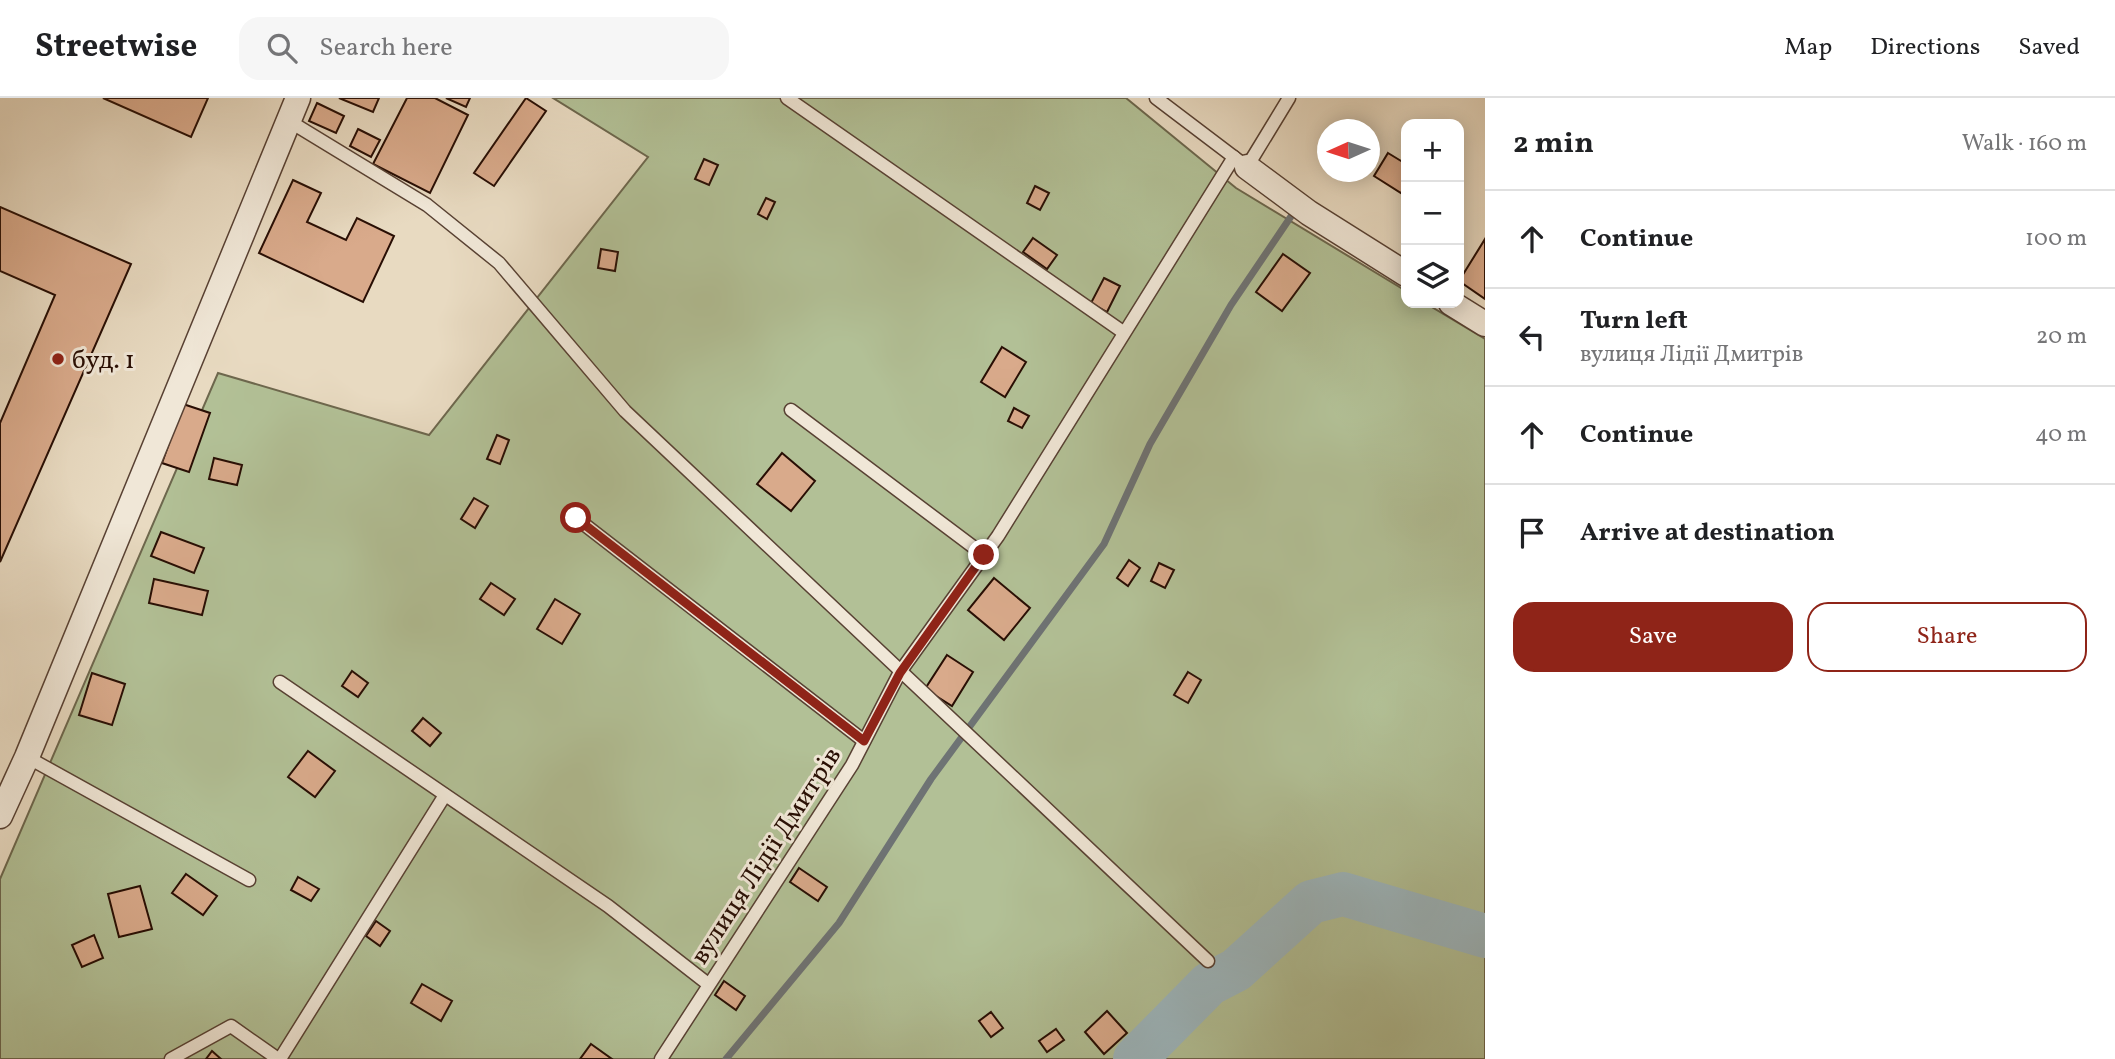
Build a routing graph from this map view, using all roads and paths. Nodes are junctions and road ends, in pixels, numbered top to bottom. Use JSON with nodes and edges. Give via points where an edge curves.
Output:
{"nodes":[{"id":1,"x":298,"y":98,"type":"edge"},
{"id":2,"x":786,"y":98,"type":"edge"},
{"id":3,"x":1156,"y":98,"type":"edge"},
{"id":4,"x":1289,"y":98,"type":"edge"},
{"id":5,"x":289,"y":121,"type":"junction"},
{"id":6,"x":1241,"y":162,"type":"junction"},
{"id":7,"x":1401,"y":271,"type":"edge"},
{"id":8,"x":1459,"y":308,"type":"edge"},
{"id":9,"x":1485,"y":324,"type":"edge"},
{"id":10,"x":1124,"y":332,"type":"junction"},
{"id":11,"x":792,"y":410,"type":"dead end"},
{"id":12,"x":576,"y":518,"type":"dead end"},
{"id":13,"x":984,"y":555,"type":"junction"},
{"id":14,"x":900,"y":673,"type":"junction"},
{"id":15,"x":280,"y":682,"type":"dead end"},
{"id":16,"x":864,"y":741,"type":"junction"},
{"id":17,"x":27,"y":757,"type":"junction"},
{"id":18,"x":445,"y":795,"type":"junction"},
{"id":19,"x":0,"y":816,"type":"edge"},
{"id":20,"x":248,"y":880,"type":"dead end"},
{"id":21,"x":1208,"y":961,"type":"dead end"},
{"id":22,"x":708,"y":984,"type":"junction"},
{"id":23,"x":171,"y":1059,"type":"edge"},
{"id":24,"x":279,"y":1059,"type":"edge"},
{"id":25,"x":661,"y":1059,"type":"edge"}],
"edges":[{"from":1,"to":5,"type":"street"},
{"from":2,"to":10,"type":"lane"},
{"from":3,"to":6,"type":"lane"},
{"from":4,"to":6,"type":"lane","name":"вулиця Лідії Дмитрів"},
{"from":5,"to":14,"type":"lane","via":[[427,205],[499,263],[625,411]]},
{"from":5,"to":17,"type":"street"},
{"from":6,"to":7,"type":"street","via":[[1309,213]]},
{"from":6,"to":10,"type":"lane","name":"вулиця Лідії Дмитрів"},
{"from":8,"to":9,"type":"street"},
{"from":10,"to":13,"type":"lane","name":"вулиця Лідії Дмитрів"},
{"from":11,"to":13,"type":"lane"},
{"from":12,"to":16,"type":"lane"},
{"from":13,"to":14,"type":"lane","name":"вулиця Лідії Дмитрів"},
{"from":14,"to":16,"type":"lane","name":"вулиця Лідії Дмитрів"},
{"from":14,"to":21,"type":"lane"},
{"from":15,"to":18,"type":"lane"},
{"from":16,"to":22,"type":"lane","name":"вулиця Лідії Дмитрів"},
{"from":17,"to":19,"type":"street"},
{"from":17,"to":20,"type":"lane"},
{"from":18,"to":22,"type":"lane","via":[[608,906]]},
{"from":18,"to":24,"type":"lane"},
{"from":22,"to":25,"type":"lane","name":"вулиця Лідії Дмитрів"},
{"from":23,"to":24,"type":"lane","via":[[231,1026]]}]}
